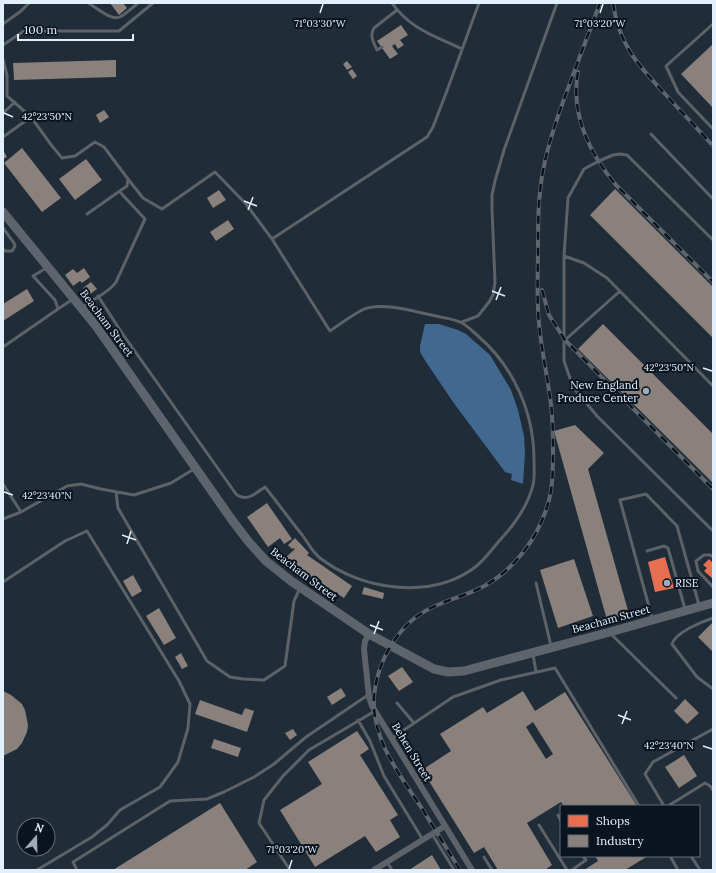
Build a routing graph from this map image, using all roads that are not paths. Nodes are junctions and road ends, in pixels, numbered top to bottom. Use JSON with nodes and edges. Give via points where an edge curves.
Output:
{"nodes":[{"id":1,"x":29,"y":3,"type":"edge"},
{"id":2,"x":88,"y":3,"type":"edge"},
{"id":3,"x":138,"y":3,"type":"edge"},
{"id":4,"x":153,"y":3,"type":"edge"},
{"id":5,"x":392,"y":3,"type":"edge"},
{"id":6,"x":479,"y":3,"type":"edge"},
{"id":7,"x":557,"y":3,"type":"edge"},
{"id":8,"x":397,"y":10,"type":"junction"},
{"id":9,"x":3,"y":24,"type":"edge"},
{"id":10,"x":713,"y":24,"type":"edge"},
{"id":11,"x":3,"y":45,"type":"edge"},
{"id":12,"x":382,"y":47,"type":"dead end"},
{"id":13,"x":462,"y":49,"type":"junction"},
{"id":14,"x":3,"y":59,"type":"edge"},
{"id":15,"x":15,"y":102,"type":"junction"},
{"id":16,"x":3,"y":113,"type":"edge"},
{"id":17,"x":31,"y":117,"type":"junction"},
{"id":18,"x":713,"y":129,"type":"edge"},
{"id":19,"x":651,"y":134,"type":"dead end"},
{"id":20,"x":3,"y":138,"type":"edge"},
{"id":21,"x":128,"y":179,"type":"junction"},
{"id":22,"x":120,"y":192,"type":"junction"},
{"id":23,"x":713,"y":199,"type":"edge"},
{"id":24,"x":3,"y":212,"type":"edge"},
{"id":25,"x":87,"y":214,"type":"dead end"},
{"id":26,"x":3,"y":228,"type":"edge"},
{"id":27,"x":272,"y":240,"type":"junction"},
{"id":28,"x":713,"y":240,"type":"edge"},
{"id":29,"x":3,"y":249,"type":"edge"},
{"id":30,"x":564,"y":256,"type":"junction"},
{"id":31,"x":48,"y":267,"type":"junction"},
{"id":32,"x":620,"y":291,"type":"junction"},
{"id":33,"x":98,"y":296,"type":"junction"},
{"id":34,"x":73,"y":298,"type":"junction"},
{"id":35,"x":82,"y":308,"type":"junction"},
{"id":36,"x":58,"y":309,"type":"junction"},
{"id":37,"x":462,"y":322,"type":"junction"},
{"id":38,"x":565,"y":340,"type":"junction"},
{"id":39,"x":3,"y":347,"type":"edge"},
{"id":40,"x":713,"y":386,"type":"edge"},
{"id":41,"x":195,"y":468,"type":"junction"},
{"id":42,"x":3,"y":484,"type":"edge"},
{"id":43,"x":116,"y":492,"type":"junction"},
{"id":44,"x":21,"y":512,"type":"junction"},
{"id":45,"x":3,"y":519,"type":"edge"},
{"id":46,"x":713,"y":531,"type":"edge"},
{"id":47,"x":647,"y":550,"type":"dead end"},
{"id":48,"x":713,"y":557,"type":"edge"},
{"id":49,"x":3,"y":582,"type":"edge"},
{"id":50,"x":536,"y":583,"type":"dead end"},
{"id":51,"x":713,"y":587,"type":"edge"},
{"id":52,"x":300,"y":588,"type":"junction"},
{"id":53,"x":713,"y":603,"type":"edge"},
{"id":54,"x":699,"y":607,"type":"junction"},
{"id":55,"x":685,"y":611,"type":"junction"},
{"id":56,"x":713,"y":618,"type":"edge"},
{"id":57,"x":653,"y":620,"type":"junction"},
{"id":58,"x":610,"y":632,"type":"junction"},
{"id":59,"x":369,"y":634,"type":"junction"},
{"id":60,"x":552,"y":648,"type":"junction"},
{"id":61,"x":533,"y":653,"type":"junction"},
{"id":62,"x":536,"y":672,"type":"junction"},
{"id":63,"x":713,"y":689,"type":"edge"},
{"id":64,"x":368,"y":695,"type":"junction"},
{"id":65,"x":676,"y":698,"type":"dead end"},
{"id":66,"x":396,"y":703,"type":"dead end"},
{"id":67,"x":375,"y":711,"type":"junction"},
{"id":68,"x":358,"y":720,"type":"junction"},
{"id":69,"x":414,"y":724,"type":"junction"},
{"id":70,"x":713,"y":729,"type":"edge"},
{"id":71,"x":392,"y":738,"type":"junction"},
{"id":72,"x":713,"y":790,"type":"edge"},
{"id":73,"x":638,"y":805,"type":"edge"},
{"id":74,"x":663,"y":805,"type":"edge"},
{"id":75,"x":670,"y":805,"type":"edge"},
{"id":76,"x":558,"y":815,"type":"dead end"},
{"id":77,"x":560,"y":819,"type":"edge"},
{"id":78,"x":539,"y":825,"type":"dead end"},
{"id":79,"x":445,"y":826,"type":"junction"},
{"id":80,"x":432,"y":834,"type":"junction"},
{"id":81,"x":423,"y":840,"type":"junction"},
{"id":82,"x":484,"y":857,"type":"dead end"},
{"id":83,"x":584,"y":857,"type":"edge"},
{"id":84,"x":671,"y":857,"type":"edge"},
{"id":85,"x":692,"y":857,"type":"edge"},
{"id":86,"x":388,"y":862,"type":"junction"},
{"id":87,"x":37,"y":870,"type":"edge"},
{"id":88,"x":77,"y":870,"type":"edge"},
{"id":89,"x":290,"y":870,"type":"edge"},
{"id":90,"x":374,"y":870,"type":"edge"},
{"id":91,"x":392,"y":870,"type":"edge"},
{"id":92,"x":454,"y":870,"type":"edge"},
{"id":93,"x":472,"y":870,"type":"edge"},
{"id":94,"x":492,"y":870,"type":"edge"},
{"id":95,"x":566,"y":870,"type":"edge"},
{"id":96,"x":572,"y":870,"type":"edge"},
{"id":97,"x":678,"y":870,"type":"edge"},
{"id":98,"x":700,"y":870,"type":"edge"}],
"edges":[{"from":1,"to":9,"type":"lane"},
{"from":2,"to":3,"type":"lane","via":[[116,18]]},
{"from":4,"to":11,"type":"lane","via":[[119,31],[24,31]]},
{"from":5,"to":8,"type":"lane"},
{"from":6,"to":13,"type":"lane"},
{"from":7,"to":37,"type":"lane","via":[[504,150],[492,194],[496,282],[493,295],[478,316]]},
{"from":8,"to":12,"type":"lane","via":[[371,32],[377,50]]},
{"from":8,"to":13,"type":"lane","via":[[418,29]]},
{"from":10,"to":18,"type":"lane","via":[[666,66],[678,92]]},
{"from":13,"to":27,"type":"lane","via":[[427,137]]},
{"from":14,"to":15,"type":"lane","via":[[7,76],[7,96]]},
{"from":15,"to":16,"type":"lane"},
{"from":15,"to":17,"type":"lane"},
{"from":17,"to":20,"type":"lane"},
{"from":17,"to":21,"type":"lane","via":[[62,158],[75,156],[95,142],[104,147]]},
{"from":19,"to":23,"type":"lane"},
{"from":21,"to":22,"type":"lane","via":[[128,186]]},
{"from":21,"to":27,"type":"lane","via":[[143,198],[162,209],[215,172],[246,204]]},
{"from":22,"to":25,"type":"lane"},
{"from":22,"to":33,"type":"lane","via":[[145,220],[116,282],[112,288]]},
{"from":24,"to":31,"type":"main road","name":"Beacham Street"},
{"from":26,"to":29,"type":"lane","via":[[15,246],[12,251]]},
{"from":27,"to":37,"type":"lane","via":[[330,331],[361,310],[371,307],[410,310]]},
{"from":28,"to":30,"type":"lane","via":[[627,155],[620,154],[584,169],[568,198]]},
{"from":30,"to":32,"type":"lane","via":[[584,263],[607,278]]},
{"from":30,"to":38,"type":"lane"},
{"from":31,"to":34,"type":"main road","name":"Beacham Street"},
{"from":31,"to":36,"type":"lane","via":[[33,276],[55,300]]},
{"from":32,"to":38,"type":"lane"},
{"from":32,"to":40,"type":"lane"},
{"from":33,"to":35,"type":"lane"},
{"from":33,"to":37,"type":"lane","via":[[240,498],[247,499],[265,487],[318,556],[352,577],[392,587],[407,588],[436,584],[461,576],[475,567],[517,519],[533,484],[534,449],[523,399],[511,374],[491,346]]},
{"from":34,"to":35,"type":"main road","name":"Beacham Street"},
{"from":34,"to":36,"type":"lane"},
{"from":35,"to":41,"type":"main road","name":"Beacham Street"},
{"from":36,"to":39,"type":"lane"},
{"from":38,"to":46,"type":"lane","via":[[564,361],[574,387],[597,416]]},
{"from":41,"to":43,"type":"lane","via":[[171,483],[134,495]]},
{"from":41,"to":52,"type":"main road","name":"Beacham Street","via":[[257,552]]},
{"from":42,"to":44,"type":"lane"},
{"from":43,"to":44,"type":"lane","via":[[81,484],[67,486]]},
{"from":43,"to":52,"type":"lane","via":[[118,508],[206,661],[230,677],[264,680],[284,666],[294,602]]},
{"from":44,"to":45,"type":"lane"},
{"from":47,"to":55,"type":"lane","via":[[664,546],[668,548]]},
{"from":48,"to":51,"type":"lane","via":[[704,555],[696,561],[698,571]]},
{"from":49,"to":87,"type":"lane","via":[[64,540],[87,531],[179,681],[190,704],[188,728],[178,762],[160,787],[120,810],[92,837]]},
{"from":50,"to":60,"type":"lane"},
{"from":52,"to":59,"type":"main road","name":"Beacham Street"},
{"from":53,"to":54,"type":"main road","name":"Beacham Street"},
{"from":54,"to":55,"type":"main road","name":"Beacham Street"},
{"from":54,"to":57,"type":"lane","via":[[677,526],[646,494],[620,500]]},
{"from":55,"to":57,"type":"main road","name":"Beacham Street"},
{"from":56,"to":63,"type":"lane","via":[[676,637],[672,644],[697,677]]},
{"from":57,"to":58,"type":"main road","name":"Beacham Street"},
{"from":58,"to":60,"type":"main road","name":"Beacham Street"},
{"from":58,"to":65,"type":"lane"},
{"from":59,"to":61,"type":"main road","name":"Beacham Street","via":[[428,666],[448,672],[464,671]]},
{"from":59,"to":64,"type":"street","name":"Behen Street","via":[[364,649]]},
{"from":60,"to":61,"type":"main road","name":"Beacham Street"},
{"from":61,"to":62,"type":"lane"},
{"from":62,"to":69,"type":"lane","via":[[501,680],[453,697]]},
{"from":62,"to":73,"type":"lane","via":[[554,668]]},
{"from":64,"to":67,"type":"street","name":"Behen Street"},
{"from":64,"to":88,"type":"lane","via":[[306,736],[274,764],[254,776],[208,799],[170,801],[73,862]]},
{"from":66,"to":69,"type":"lane"},
{"from":67,"to":68,"type":"lane"},
{"from":67,"to":71,"type":"street","name":"Behen Street"},
{"from":68,"to":81,"type":"lane","via":[[370,741],[384,776]]},
{"from":68,"to":89,"type":"lane","via":[[312,747],[283,776],[264,800],[259,823]]},
{"from":69,"to":71,"type":"lane"},
{"from":70,"to":74,"type":"lane","via":[[653,762],[645,774]]},
{"from":71,"to":79,"type":"street","name":"Behen Street"},
{"from":72,"to":75,"type":"lane","via":[[705,784]]},
{"from":76,"to":77,"type":"lane"},
{"from":78,"to":95,"type":"lane"},
{"from":79,"to":80,"type":"street"},
{"from":79,"to":93,"type":"street","name":"Behen Street"},
{"from":80,"to":81,"type":"street"},
{"from":80,"to":92,"type":"lane"},
{"from":81,"to":86,"type":"street"},
{"from":82,"to":94,"type":"lane"},
{"from":83,"to":96,"type":"lane","via":[[586,860]]},
{"from":84,"to":97,"type":"lane"},
{"from":85,"to":98,"type":"lane"},
{"from":86,"to":90,"type":"street"},
{"from":86,"to":91,"type":"lane"}]}
